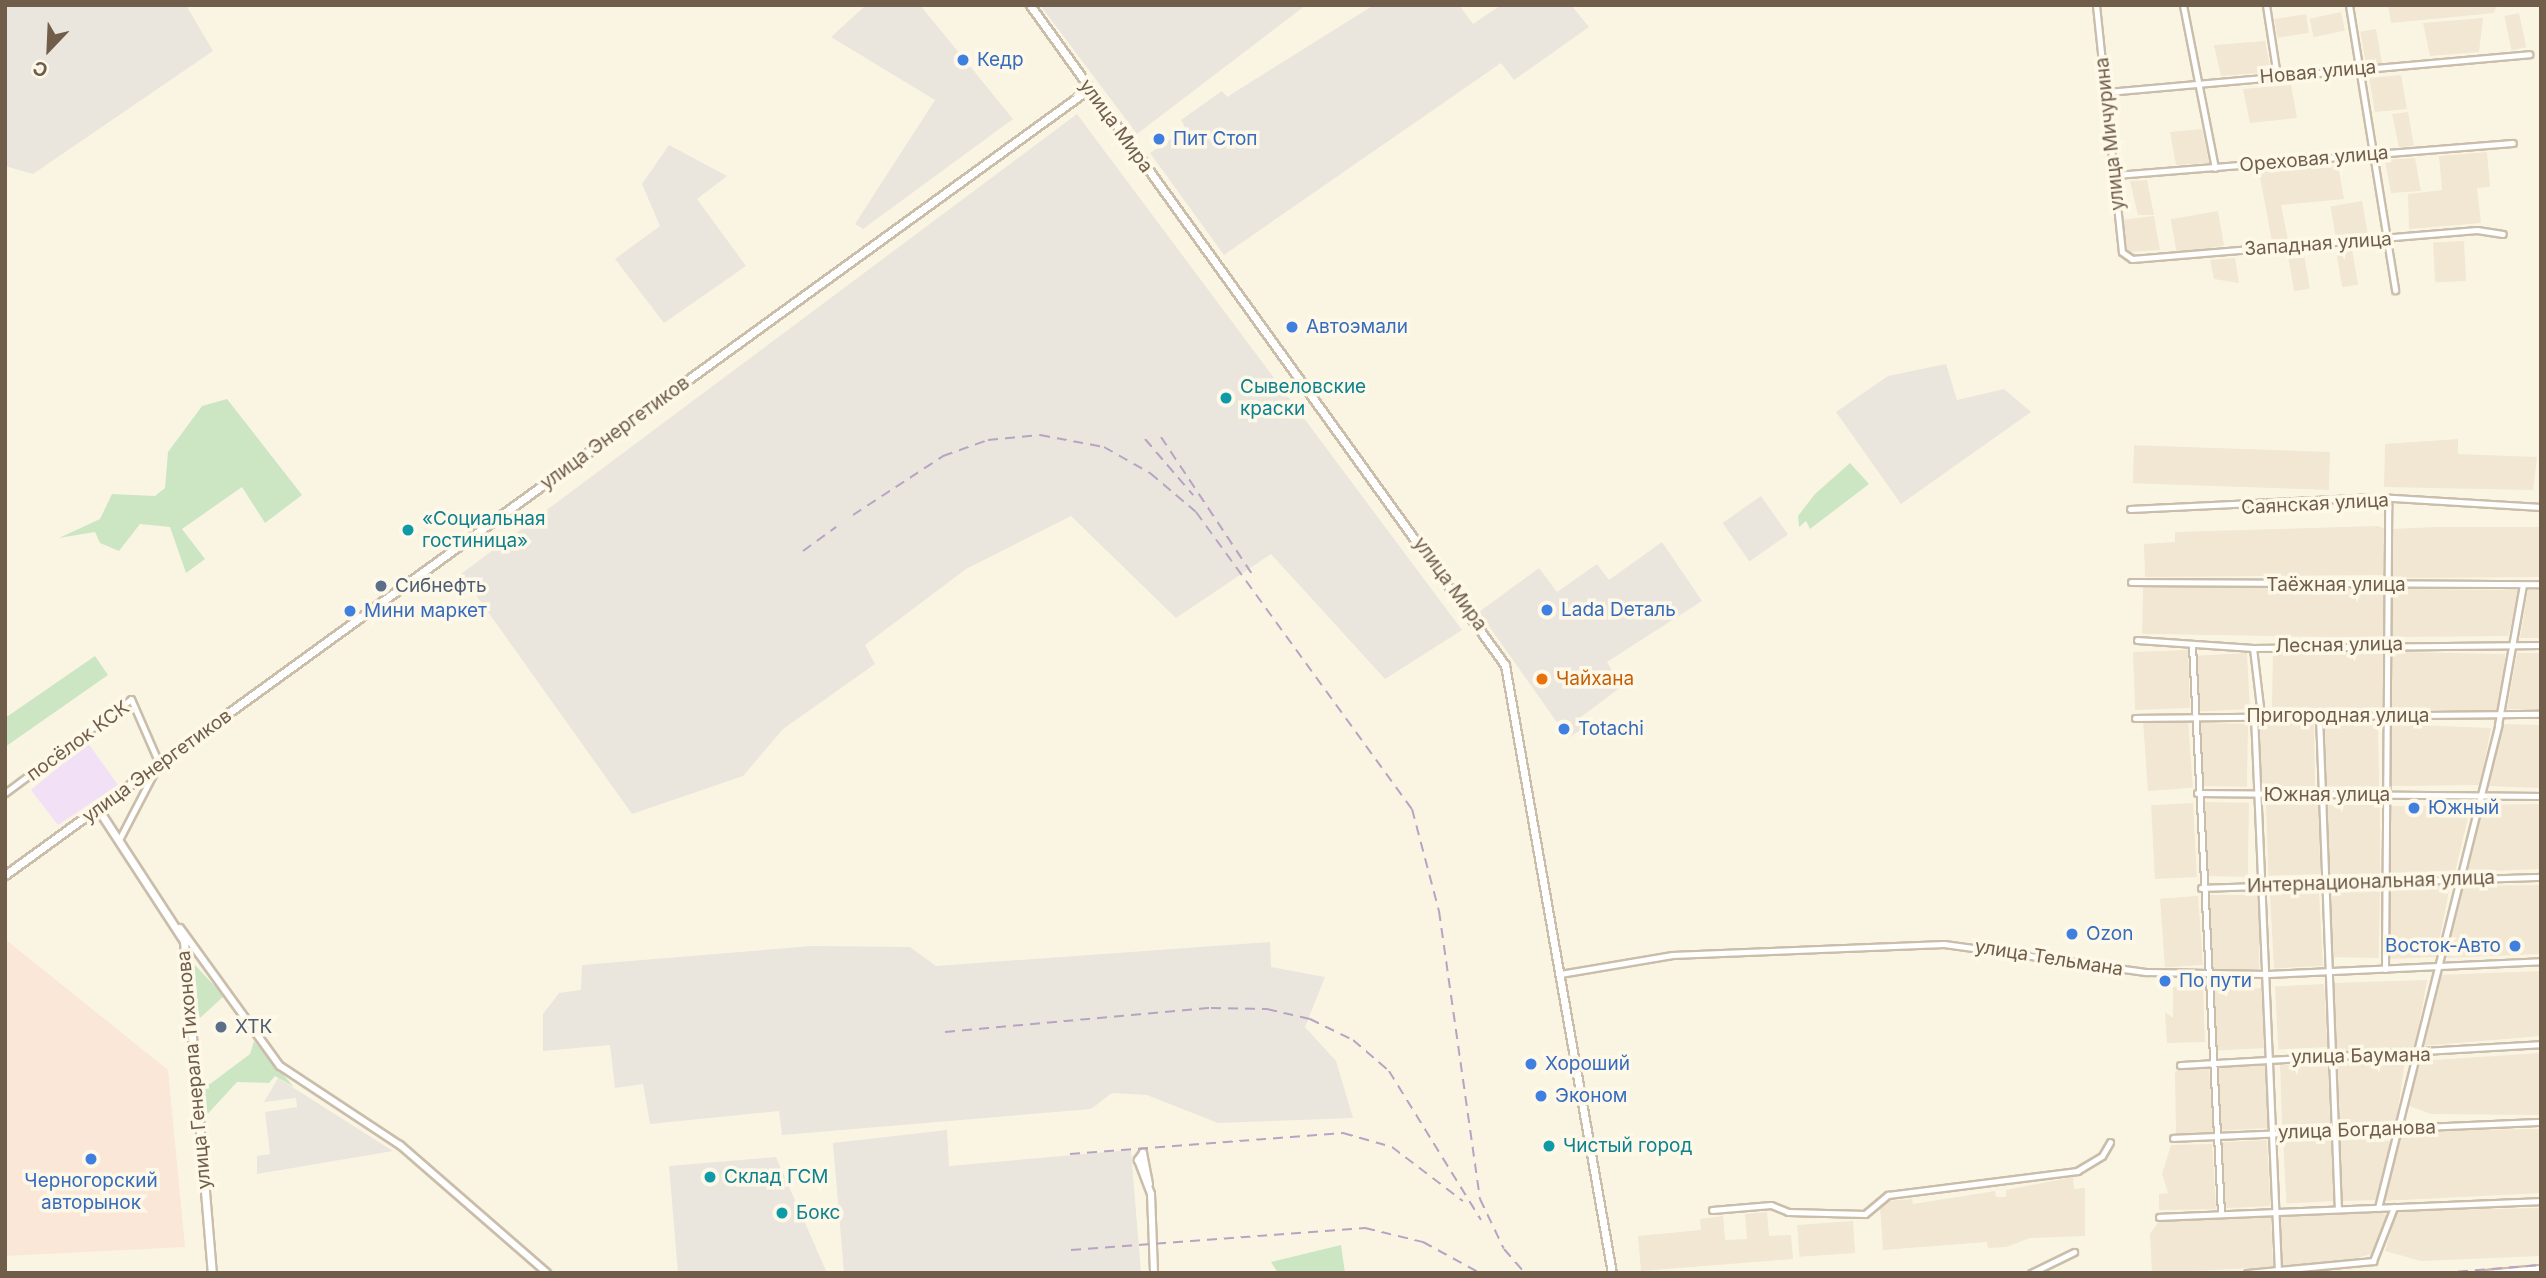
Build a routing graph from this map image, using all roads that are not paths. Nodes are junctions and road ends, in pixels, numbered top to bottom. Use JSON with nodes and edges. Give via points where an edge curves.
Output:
{"nodes":[{"id":1,"x":1030,"y":5,"type":"edge"},
{"id":2,"x":2095,"y":5,"type":"edge"},
{"id":3,"x":2183,"y":5,"type":"edge"},
{"id":4,"x":2266,"y":5,"type":"edge"},
{"id":5,"x":2349,"y":5,"type":"edge"},
{"id":6,"x":2529,"y":54,"type":"dead end"},
{"id":7,"x":2360,"y":69,"type":"junction"},
{"id":8,"x":2277,"y":76,"type":"junction"},
{"id":9,"x":2198,"y":84,"type":"junction"},
{"id":10,"x":1088,"y":89,"type":"junction"},
{"id":11,"x":2106,"y":92,"type":"junction"},
{"id":12,"x":2513,"y":143,"type":"dead end"},
{"id":13,"x":2376,"y":153,"type":"junction"},
{"id":14,"x":2215,"y":168,"type":"junction"},
{"id":15,"x":2115,"y":175,"type":"junction"},
{"id":16,"x":2503,"y":234,"type":"dead end"},
{"id":17,"x":2389,"y":239,"type":"junction"},
{"id":18,"x":2132,"y":259,"type":"joint"},
{"id":19,"x":2395,"y":290,"type":"dead end"},
{"id":20,"x":2388,"y":498,"type":"junction"},
{"id":21,"x":2541,"y":508,"type":"edge"},
{"id":22,"x":2130,"y":509,"type":"dead end"},
{"id":23,"x":2131,"y":582,"type":"dead end"},
{"id":24,"x":2541,"y":584,"type":"edge"},
{"id":25,"x":2390,"y":585,"type":"junction"},
{"id":26,"x":2523,"y":585,"type":"junction"},
{"id":27,"x":2137,"y":640,"type":"dead end"},
{"id":28,"x":2389,"y":643,"type":"junction"},
{"id":29,"x":2512,"y":644,"type":"junction"},
{"id":30,"x":2541,"y":645,"type":"edge"},
{"id":31,"x":2192,"y":646,"type":"junction"},
{"id":32,"x":2253,"y":648,"type":"junction"},
{"id":33,"x":2541,"y":714,"type":"edge"},
{"id":34,"x":2194,"y":715,"type":"junction"},
{"id":35,"x":2258,"y":715,"type":"junction"},
{"id":36,"x":2319,"y":716,"type":"junction"},
{"id":37,"x":2497,"y":716,"type":"junction"},
{"id":38,"x":2135,"y":718,"type":"dead end"},
{"id":39,"x":2388,"y":718,"type":"junction"},
{"id":40,"x":159,"y":763,"type":"junction"},
{"id":41,"x":5,"y":793,"type":"edge"},
{"id":42,"x":2197,"y":793,"type":"junction"},
{"id":43,"x":2261,"y":794,"type":"junction"},
{"id":44,"x":2385,"y":795,"type":"junction"},
{"id":45,"x":2478,"y":795,"type":"junction"},
{"id":46,"x":2320,"y":796,"type":"junction"},
{"id":47,"x":2541,"y":796,"type":"edge"},
{"id":48,"x":98,"y":809,"type":"junction"},
{"id":49,"x":118,"y":842,"type":"junction"},
{"id":50,"x":5,"y":875,"type":"edge"},
{"id":51,"x":2541,"y":877,"type":"edge"},
{"id":52,"x":2385,"y":878,"type":"junction"},
{"id":53,"x":2457,"y":878,"type":"junction"},
{"id":54,"x":2323,"y":881,"type":"junction"},
{"id":55,"x":2265,"y":886,"type":"junction"},
{"id":56,"x":2201,"y":888,"type":"junction"},
{"id":57,"x":180,"y":928,"type":"junction"},
{"id":58,"x":2541,"y":961,"type":"edge"},
{"id":59,"x":2435,"y":966,"type":"junction"},
{"id":60,"x":2385,"y":968,"type":"junction"},
{"id":61,"x":2326,"y":971,"type":"junction"},
{"id":62,"x":2206,"y":973,"type":"junction"},
{"id":63,"x":1560,"y":974,"type":"junction"},
{"id":64,"x":2268,"y":974,"type":"junction"},
{"id":65,"x":2541,"y":1044,"type":"edge"},
{"id":66,"x":2416,"y":1054,"type":"junction"},
{"id":67,"x":2332,"y":1057,"type":"junction"},
{"id":68,"x":2273,"y":1058,"type":"junction"},
{"id":69,"x":2211,"y":1062,"type":"junction"},
{"id":70,"x":2180,"y":1065,"type":"dead end"},
{"id":71,"x":2541,"y":1122,"type":"edge"},
{"id":72,"x":2398,"y":1128,"type":"junction"},
{"id":73,"x":2335,"y":1130,"type":"junction"},
{"id":74,"x":2276,"y":1133,"type":"junction"},
{"id":75,"x":2216,"y":1137,"type":"junction"},
{"id":76,"x":2173,"y":1138,"type":"dead end"},
{"id":77,"x":2110,"y":1142,"type":"dead end"},
{"id":78,"x":1149,"y":1184,"type":"dead end"},
{"id":79,"x":2541,"y":1201,"type":"edge"},
{"id":80,"x":2338,"y":1207,"type":"junction"},
{"id":81,"x":2394,"y":1207,"type":"junction"},
{"id":82,"x":2378,"y":1208,"type":"junction"},
{"id":83,"x":1712,"y":1210,"type":"dead end"},
{"id":84,"x":2276,"y":1210,"type":"junction"},
{"id":85,"x":2221,"y":1213,"type":"junction"},
{"id":86,"x":2159,"y":1217,"type":"dead end"},
{"id":87,"x":2074,"y":1252,"type":"dead end"},
{"id":88,"x":2541,"y":1268,"type":"edge"},
{"id":89,"x":2278,"y":1272,"type":"edge"},
{"id":90,"x":212,"y":1273,"type":"edge"},
{"id":91,"x":547,"y":1273,"type":"edge"},
{"id":92,"x":1154,"y":1273,"type":"edge"},
{"id":93,"x":1612,"y":1273,"type":"edge"},
{"id":94,"x":2031,"y":1273,"type":"edge"},
{"id":95,"x":2247,"y":1273,"type":"edge"},
{"id":96,"x":2486,"y":1273,"type":"edge"}],
"edges":[{"from":1,"to":10,"type":"main road","name":"улица Мира"},
{"from":2,"to":11,"type":"street","name":"улица Мичурина"},
{"from":3,"to":9,"type":"street"},
{"from":4,"to":8,"type":"street"},
{"from":5,"to":7,"type":"street"},
{"from":6,"to":7,"type":"street","name":"Новая улица"},
{"from":7,"to":8,"type":"street","name":"Новая улица"},
{"from":7,"to":13,"type":"street"},
{"from":8,"to":9,"type":"street","name":"Новая улица"},
{"from":9,"to":11,"type":"street","name":"Новая улица"},
{"from":9,"to":14,"type":"street"},
{"from":10,"to":40,"type":"main road","name":"улица Энергетиков"},
{"from":10,"to":63,"type":"main road","name":"улица Мира","via":[[1505,664]]},
{"from":11,"to":15,"type":"street","name":"улица Мичурина"},
{"from":12,"to":13,"type":"street","name":"Ореховая улица"},
{"from":13,"to":14,"type":"street","name":"Ореховая улица"},
{"from":13,"to":17,"type":"street"},
{"from":14,"to":15,"type":"street","name":"Ореховая улица"},
{"from":15,"to":18,"type":"street","name":"улица Мичурина","via":[[2122,252]]},
{"from":16,"to":17,"type":"street","name":"Западная улица","via":[[2477,230]]},
{"from":17,"to":18,"type":"street","name":"Западная улица"},
{"from":17,"to":19,"type":"street"},
{"from":20,"to":21,"type":"street","name":"Саянская улица"},
{"from":20,"to":22,"type":"street","name":"Саянская улица"},
{"from":20,"to":25,"type":"street"},
{"from":23,"to":25,"type":"street","name":"Таёжная улица"},
{"from":24,"to":26,"type":"street","name":"Таёжная улица"},
{"from":25,"to":26,"type":"street","name":"Таёжная улица"},
{"from":25,"to":28,"type":"street"},
{"from":26,"to":29,"type":"street"},
{"from":27,"to":31,"type":"street","name":"Лесная улица"},
{"from":28,"to":29,"type":"street","name":"Лесная улица"},
{"from":28,"to":32,"type":"street","name":"Лесная улица"},
{"from":28,"to":39,"type":"street"},
{"from":29,"to":30,"type":"street","name":"Лесная улица"},
{"from":29,"to":37,"type":"street"},
{"from":31,"to":32,"type":"street","name":"Лесная улица"},
{"from":31,"to":34,"type":"street"},
{"from":32,"to":35,"type":"street"},
{"from":33,"to":37,"type":"street","name":"Пригородная улица"},
{"from":34,"to":35,"type":"street","name":"Пригородная улица"},
{"from":34,"to":38,"type":"street","name":"Пригородная улица"},
{"from":34,"to":42,"type":"street"},
{"from":35,"to":36,"type":"street","name":"Пригородная улица"},
{"from":35,"to":43,"type":"street"},
{"from":36,"to":39,"type":"street","name":"Пригородная улица"},
{"from":36,"to":46,"type":"street"},
{"from":37,"to":39,"type":"street","name":"Пригородная улица"},
{"from":37,"to":45,"type":"street"},
{"from":39,"to":44,"type":"street"},
{"from":40,"to":41,"type":"street","name":"посёлок КСК","via":[[131,699]]},
{"from":40,"to":48,"type":"main road","name":"улица Энергетиков"},
{"from":40,"to":49,"type":"street"},
{"from":42,"to":43,"type":"street","name":"Южная улица"},
{"from":42,"to":56,"type":"street"},
{"from":43,"to":46,"type":"street","name":"Южная улица"},
{"from":43,"to":55,"type":"street"},
{"from":44,"to":45,"type":"street","name":"Южная улица"},
{"from":44,"to":46,"type":"street","name":"Южная улица"},
{"from":44,"to":52,"type":"street"},
{"from":45,"to":47,"type":"street","name":"Южная улица"},
{"from":45,"to":53,"type":"street"},
{"from":46,"to":54,"type":"street"},
{"from":48,"to":49,"type":"main road","name":"улица Генерала Тихонова"},
{"from":48,"to":50,"type":"main road","name":"улица Энергетиков"},
{"from":49,"to":57,"type":"main road","name":"улица Генерала Тихонова"},
{"from":51,"to":53,"type":"street","name":"Интернациональная улица"},
{"from":52,"to":53,"type":"street","name":"Интернациональная улица"},
{"from":52,"to":54,"type":"street","name":"Интернациональная улица"},
{"from":52,"to":60,"type":"street"},
{"from":53,"to":59,"type":"street"},
{"from":54,"to":55,"type":"street","name":"Интернациональная улица"},
{"from":54,"to":61,"type":"street"},
{"from":55,"to":56,"type":"street","name":"Интернациональная улица"},
{"from":55,"to":64,"type":"street"},
{"from":56,"to":62,"type":"street"},
{"from":57,"to":90,"type":"main road","name":"улица Генерала Тихонова"},
{"from":57,"to":91,"type":"street","via":[[279,1066],[400,1145]]},
{"from":58,"to":59,"type":"street","name":"улица Тельмана"},
{"from":59,"to":60,"type":"street","name":"улица Тельмана"},
{"from":59,"to":66,"type":"street"},
{"from":60,"to":61,"type":"street","name":"улица Тельмана"},
{"from":61,"to":64,"type":"street","name":"улица Тельмана"},
{"from":61,"to":67,"type":"street"},
{"from":62,"to":63,"type":"street","name":"улица Тельмана","via":[[2134,971],[1944,944],[1672,955]]},
{"from":62,"to":64,"type":"street","name":"улица Тельмана"},
{"from":62,"to":69,"type":"street"},
{"from":63,"to":93,"type":"main road","name":"улица Мира"},
{"from":64,"to":68,"type":"street"},
{"from":65,"to":66,"type":"street","name":"улица Баумана"},
{"from":66,"to":67,"type":"street","name":"улица Баумана"},
{"from":66,"to":72,"type":"street"},
{"from":67,"to":68,"type":"street","name":"улица Баумана"},
{"from":67,"to":73,"type":"street"},
{"from":68,"to":69,"type":"street","name":"улица Баумана"},
{"from":68,"to":74,"type":"street"},
{"from":69,"to":70,"type":"street","name":"улица Баумана"},
{"from":69,"to":75,"type":"street"},
{"from":71,"to":72,"type":"street","name":"улица Богданова"},
{"from":72,"to":73,"type":"street","name":"улица Богданова"},
{"from":72,"to":82,"type":"street"},
{"from":73,"to":74,"type":"street","name":"улица Богданова"},
{"from":73,"to":80,"type":"street"},
{"from":74,"to":75,"type":"street","name":"улица Богданова"},
{"from":74,"to":84,"type":"street"},
{"from":75,"to":76,"type":"street","name":"улица Богданова"},
{"from":75,"to":85,"type":"street"},
{"from":77,"to":83,"type":"street","via":[[2102,1156],[2077,1171],[1888,1195],[1856,1215],[1771,1205]]},
{"from":78,"to":92,"type":"street"},
{"from":79,"to":81,"type":"street"},
{"from":80,"to":82,"type":"street"},
{"from":80,"to":84,"type":"street"},
{"from":81,"to":82,"type":"street"},
{"from":81,"to":89,"type":"street","via":[[2373,1261]]},
{"from":84,"to":85,"type":"street"},
{"from":84,"to":89,"type":"street"},
{"from":85,"to":86,"type":"street"},
{"from":87,"to":94,"type":"street"},
{"from":88,"to":96,"type":"street"},
{"from":89,"to":95,"type":"street"}]}
